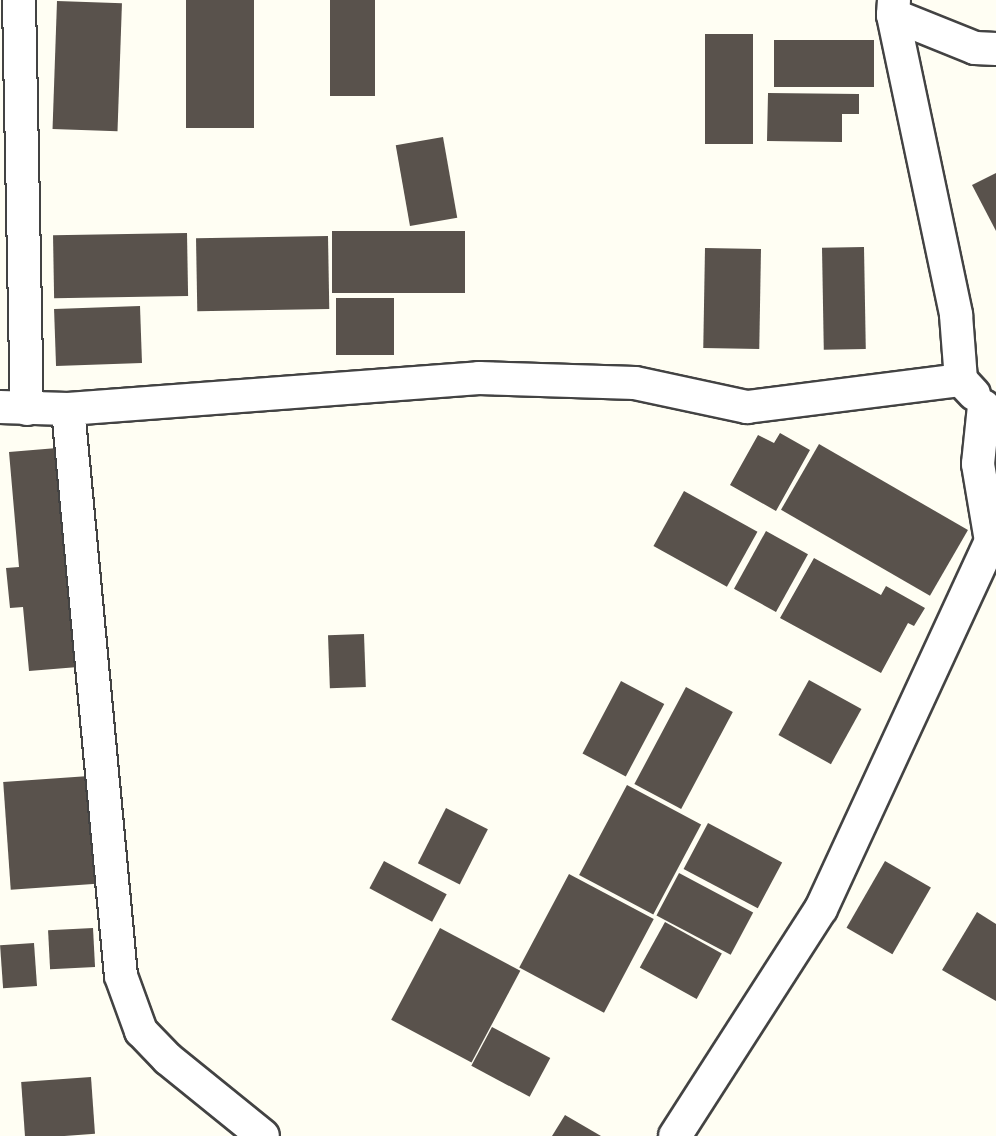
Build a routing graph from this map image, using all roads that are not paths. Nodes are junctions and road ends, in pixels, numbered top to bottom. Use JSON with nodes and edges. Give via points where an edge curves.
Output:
{"nodes":[{"id":1,"x":19,"y":0,"type":"edge"},
{"id":2,"x":893,"y":7,"type":"edge"},
{"id":3,"x":996,"y":49,"type":"edge"},
{"id":4,"x":961,"y":380,"type":"junction"},
{"id":5,"x":13,"y":408,"type":"edge"},
{"id":6,"x":68,"y":409,"type":"junction"},
{"id":7,"x":990,"y":412,"type":"edge"},
{"id":8,"x":993,"y":541,"type":"edge"},
{"id":9,"x":264,"y":1136,"type":"edge"},
{"id":10,"x":675,"y":1136,"type":"edge"}],
"edges":[{"from":1,"to":5,"type":"street"},
{"from":2,"to":3,"type":"street","via":[[975,48]]},
{"from":2,"to":4,"type":"street","via":[[956,315]]},
{"from":4,"to":6,"type":"street","via":[[747,407],[635,383],[480,378]]},
{"from":4,"to":7,"type":"street"},
{"from":5,"to":6,"type":"street"},
{"from":6,"to":9,"type":"street","via":[[121,976],[141,1031]]},
{"from":7,"to":8,"type":"street","via":[[978,464]]},
{"from":8,"to":10,"type":"street","via":[[821,909]]}]}
